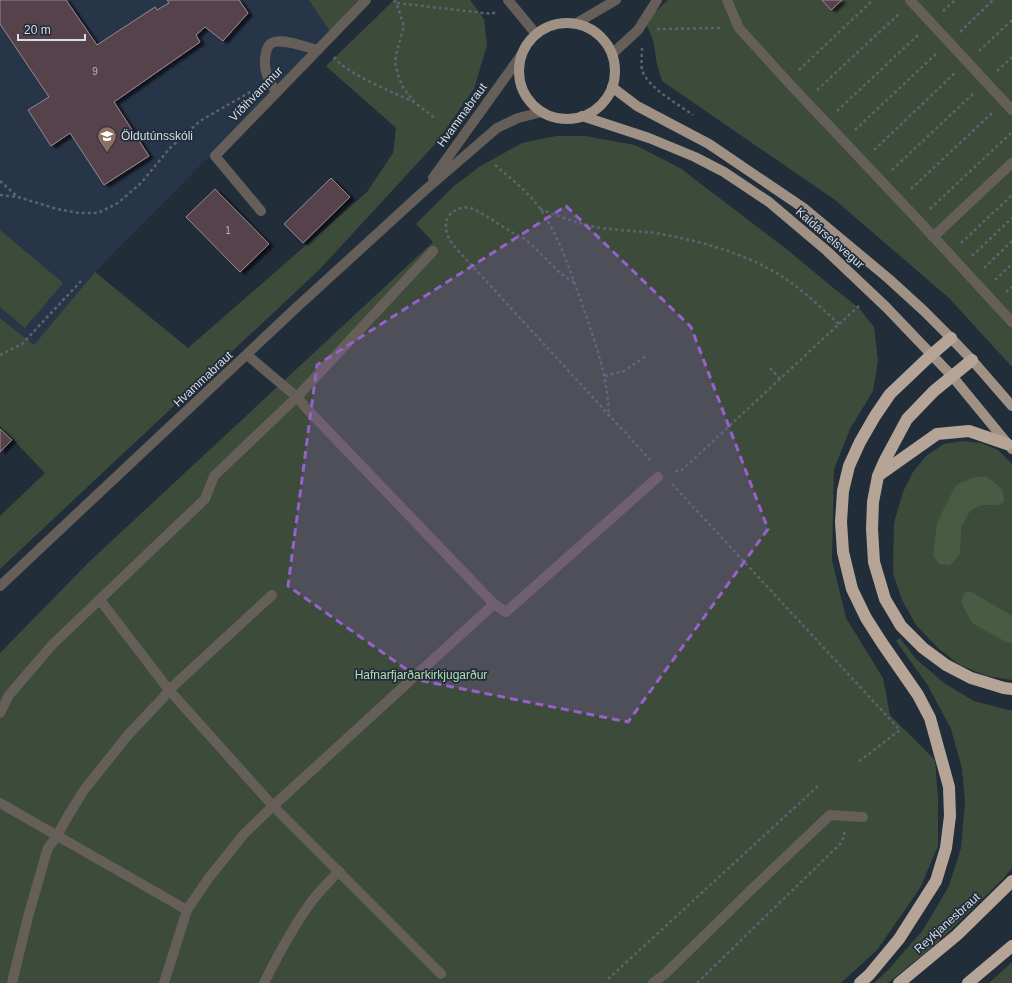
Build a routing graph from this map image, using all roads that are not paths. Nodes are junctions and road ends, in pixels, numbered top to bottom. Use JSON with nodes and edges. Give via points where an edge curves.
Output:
{"nodes":[{"id":1,"x":366,"y":0,"type":"edge"},
{"id":2,"x":616,"y":0,"type":"edge"},
{"id":3,"x":657,"y":0,"type":"edge"},
{"id":4,"x":727,"y":0,"type":"edge"},
{"id":5,"x":509,"y":1,"type":"edge"},
{"id":6,"x":911,"y":1,"type":"edge"},
{"id":7,"x":576,"y":24,"type":"junction"},
{"id":8,"x":536,"y":34,"type":"junction"},
{"id":9,"x":317,"y":50,"type":"junction"},
{"id":10,"x":522,"y":54,"type":"junction"},
{"id":11,"x":612,"y":54,"type":"junction"},
{"id":12,"x":612,"y":88,"type":"junction"},
{"id":13,"x":276,"y":92,"type":"junction"},
{"id":14,"x":1012,"y":110,"type":"edge"},
{"id":15,"x":542,"y":112,"type":"junction"},
{"id":16,"x":582,"y":116,"type":"junction"},
{"id":17,"x":1012,"y":163,"type":"edge"},
{"id":18,"x":424,"y":191,"type":"junction"},
{"id":19,"x":261,"y":211,"type":"dead end"},
{"id":20,"x":933,"y":237,"type":"junction"},
{"id":21,"x":433,"y":251,"type":"dead end"},
{"id":22,"x":1012,"y":322,"type":"edge"},
{"id":23,"x":951,"y":338,"type":"junction"},
{"id":24,"x":248,"y":355,"type":"junction"},
{"id":25,"x":931,"y":355,"type":"junction"},
{"id":26,"x":972,"y":360,"type":"junction"},
{"id":27,"x":952,"y":376,"type":"junction"},
{"id":28,"x":297,"y":397,"type":"junction"},
{"id":29,"x":1012,"y":406,"type":"edge"},
{"id":30,"x":1010,"y":447,"type":"edge"},
{"id":31,"x":878,"y":476,"type":"junction"},
{"id":32,"x":658,"y":477,"type":"dead end"},
{"id":33,"x":0,"y":586,"type":"edge"},
{"id":34,"x":272,"y":595,"type":"dead end"},
{"id":35,"x":100,"y":600,"type":"junction"},
{"id":36,"x":494,"y":604,"type":"junction"},
{"id":37,"x":1012,"y":689,"type":"edge"},
{"id":38,"x":168,"y":690,"type":"junction"},
{"id":39,"x":0,"y":713,"type":"edge"},
{"id":40,"x":0,"y":803,"type":"edge"},
{"id":41,"x":273,"y":806,"type":"junction"},
{"id":42,"x":863,"y":817,"type":"dead end"},
{"id":43,"x":57,"y":836,"type":"junction"},
{"id":44,"x":339,"y":871,"type":"junction"},
{"id":45,"x":1012,"y":881,"type":"edge"},
{"id":46,"x":187,"y":910,"type":"junction"},
{"id":47,"x":1012,"y":946,"type":"edge"},
{"id":48,"x":441,"y":974,"type":"dead end"},
{"id":49,"x":12,"y":983,"type":"edge"},
{"id":50,"x":164,"y":983,"type":"edge"},
{"id":51,"x":264,"y":983,"type":"edge"},
{"id":52,"x":653,"y":983,"type":"edge"},
{"id":53,"x":860,"y":983,"type":"edge"},
{"id":54,"x":899,"y":983,"type":"edge"},
{"id":55,"x":968,"y":983,"type":"edge"}],
"edges":[{"from":1,"to":9,"type":"street","name":"Víðihvammur"},
{"from":2,"to":7,"type":"street"},
{"from":3,"to":11,"type":"street","via":[[638,30]]},
{"from":4,"to":20,"type":"street","via":[[739,28]]},
{"from":5,"to":8,"type":"street"},
{"from":6,"to":14,"type":"street"},
{"from":7,"to":8,"type":"main road","via":[[548,26]]},
{"from":7,"to":11,"type":"main road","via":[[589,28],[602,39]]},
{"from":8,"to":10,"type":"main road"},
{"from":9,"to":13,"type":"street","name":"Víðihvammur"},
{"from":9,"to":13,"type":"street","via":[[289,42],[275,42],[269,45],[265,66]]},
{"from":10,"to":15,"type":"main road","via":[[519,66],[524,92]]},
{"from":10,"to":18,"type":"street","name":"Hvammabraut"},
{"from":11,"to":12,"type":"main road","via":[[615,70]]},
{"from":12,"to":16,"type":"main road","via":[[600,105]]},
{"from":12,"to":23,"type":"main road","name":"Kaldárselsvegur","via":[[637,106],[709,144],[805,209],[889,279]]},
{"from":13,"to":19,"type":"street","name":"Víðihvammur","via":[[215,156]]},
{"from":15,"to":16,"type":"main road","via":[[568,119]]},
{"from":15,"to":18,"type":"street","name":"Hvammabraut","via":[[518,118],[497,128]]},
{"from":16,"to":25,"type":"main road","name":"Kaldárselsvegur","via":[[649,138],[695,157],[724,172],[769,202],[827,251],[886,307]]},
{"from":17,"to":20,"type":"street"},
{"from":18,"to":24,"type":"street","name":"Hvammabraut"},
{"from":20,"to":22,"type":"street"},
{"from":21,"to":28,"type":"street"},
{"from":23,"to":25,"type":"highway"},
{"from":23,"to":26,"type":"main road","name":"Kaldárselsvegur"},
{"from":24,"to":28,"type":"street"},
{"from":24,"to":33,"type":"street","name":"Hvammabraut"},
{"from":25,"to":27,"type":"main road","name":"Kaldárselsvegur"},
{"from":25,"to":53,"type":"highway","via":[[890,394],[875,416],[849,466],[842,492],[843,552],[852,589],[866,618],[918,695],[930,718],[949,787],[950,816],[946,848],[936,881],[899,939]]},
{"from":26,"to":27,"type":"highway"},
{"from":26,"to":29,"type":"main road","name":"Kaldárselsvegur"},
{"from":27,"to":30,"type":"main road","name":"Kaldárselsvegur"},
{"from":27,"to":31,"type":"highway","via":[[907,419]]},
{"from":28,"to":35,"type":"street","via":[[214,476],[205,499]]},
{"from":28,"to":36,"type":"street"},
{"from":30,"to":31,"type":"highway","via":[[969,430],[937,434]]},
{"from":31,"to":37,"type":"highway","via":[[873,502],[874,562],[885,599],[901,626],[923,648],[946,665],[971,678]]},
{"from":32,"to":36,"type":"street","via":[[506,612]]},
{"from":34,"to":38,"type":"street"},
{"from":35,"to":38,"type":"street"},
{"from":35,"to":39,"type":"street","via":[[53,644],[9,695]]},
{"from":36,"to":41,"type":"street"},
{"from":38,"to":41,"type":"street"},
{"from":38,"to":43,"type":"street","via":[[84,790]]},
{"from":40,"to":43,"type":"street"},
{"from":41,"to":44,"type":"street"},
{"from":41,"to":46,"type":"street","via":[[244,834],[208,878]]},
{"from":42,"to":52,"type":"street","via":[[830,815]]},
{"from":43,"to":46,"type":"street"},
{"from":43,"to":49,"type":"street","via":[[48,848],[44,861]]},
{"from":44,"to":48,"type":"street"},
{"from":44,"to":51,"type":"street","via":[[312,901],[278,954]]},
{"from":45,"to":54,"type":"highway","name":"Reykjanesbraut","via":[[957,935]]},
{"from":46,"to":50,"type":"street"},
{"from":47,"to":55,"type":"highway"}]}
